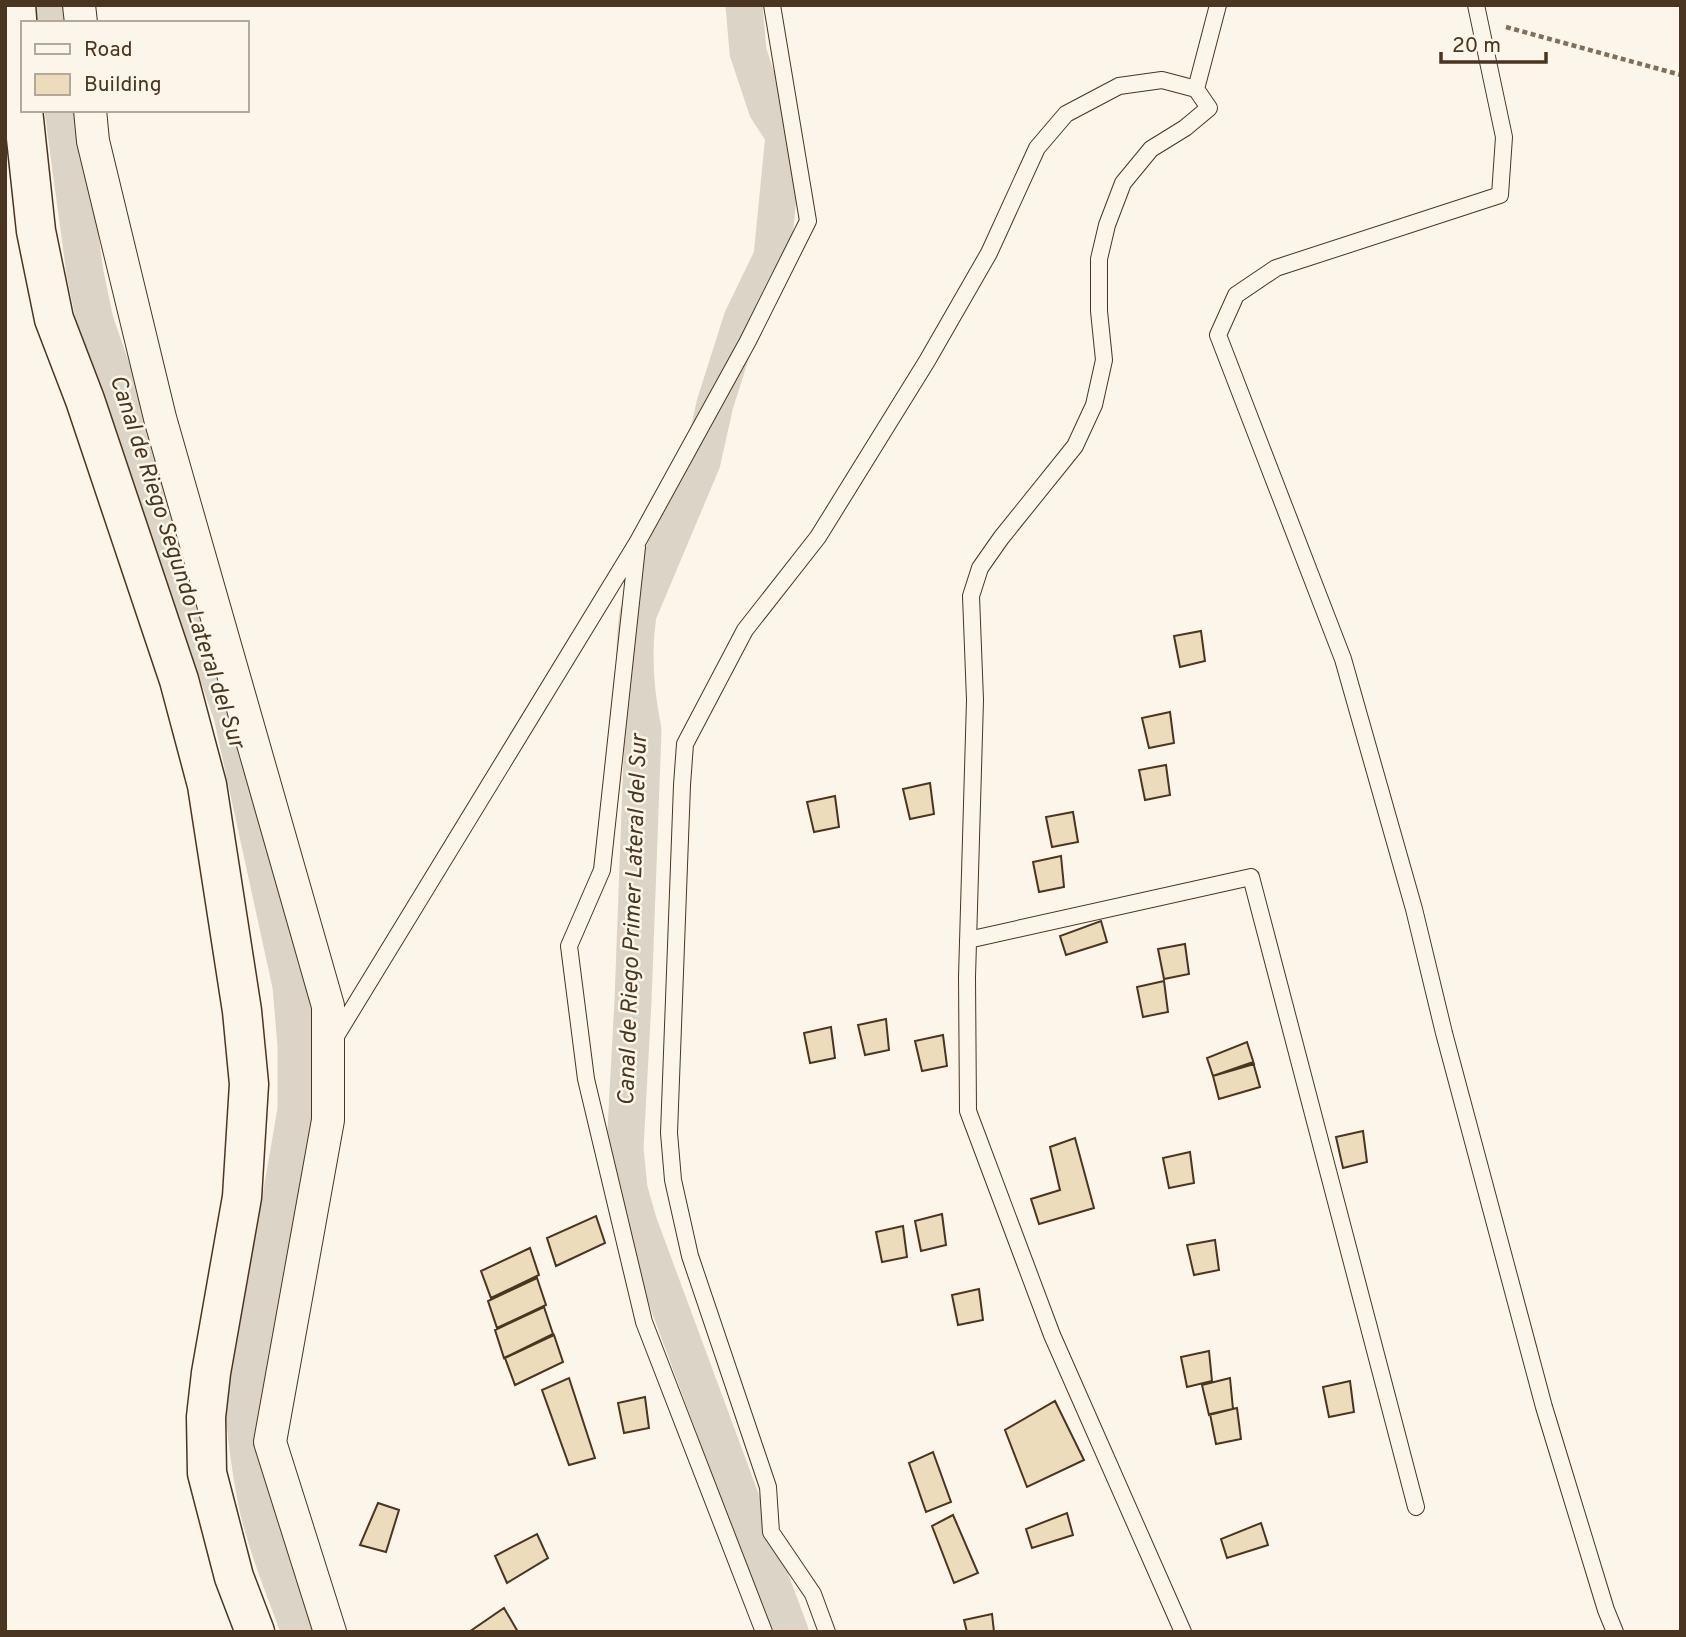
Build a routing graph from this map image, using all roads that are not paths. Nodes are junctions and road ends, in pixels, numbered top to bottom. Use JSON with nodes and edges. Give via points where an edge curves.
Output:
{"nodes":[{"id":1,"x":16,"y":5,"type":"edge"},
{"id":2,"x":772,"y":5,"type":"edge"},
{"id":3,"x":1218,"y":5,"type":"edge"},
{"id":4,"x":1477,"y":13,"type":"edge"},
{"id":5,"x":21,"y":74,"type":"edge"},
{"id":6,"x":1196,"y":89,"type":"junction"},
{"id":7,"x":23,"y":112,"type":"edge"},
{"id":8,"x":90,"y":112,"type":"edge"},
{"id":9,"x":637,"y":543,"type":"junction"},
{"id":10,"x":968,"y":940,"type":"junction"},
{"id":11,"x":328,"y":1048,"type":"junction"},
{"id":12,"x":1416,"y":1507,"type":"dead end"},
{"id":13,"x":255,"y":1632,"type":"edge"},
{"id":14,"x":330,"y":1632,"type":"edge"},
{"id":15,"x":764,"y":1632,"type":"edge"},
{"id":16,"x":827,"y":1632,"type":"edge"},
{"id":17,"x":1183,"y":1632,"type":"edge"},
{"id":18,"x":1615,"y":1632,"type":"edge"}],
"edges":[{"from":1,"to":5,"type":"street"},
{"from":2,"to":9,"type":"lane","via":[[808,221]]},
{"from":3,"to":6,"type":"lane"},
{"from":4,"to":18,"type":"lane","via":[[1504,137],[1500,195],[1276,268],[1236,295],[1218,335],[1343,659],[1414,909],[1544,1407]]},
{"from":6,"to":10,"type":"lane","via":[[1209,108],[1151,149],[1123,183],[1107,225],[1099,260],[1104,360],[1094,405],[1075,446],[980,568],[971,596],[975,700]]},
{"from":6,"to":16,"type":"lane","via":[[1162,80],[1119,86],[1066,114],[1037,148],[989,253],[927,361],[818,537],[745,630],[685,744],[669,1120],[673,1180],[690,1256],[768,1486],[771,1532],[813,1594]]},
{"from":7,"to":13,"type":"street","via":[[36,231],[54,319],[179,680],[207,785],[240,998],[249,1084],[242,1197],[211,1373],[207,1473],[234,1577]]},
{"from":8,"to":11,"type":"street","via":[[93,141],[160,418],[328,1006]]},
{"from":9,"to":11,"type":"lane"},
{"from":9,"to":15,"type":"lane","via":[[602,870],[569,946],[586,1079],[644,1322]]},
{"from":10,"to":12,"type":"lane","via":[[1251,877]]},
{"from":10,"to":17,"type":"lane","via":[[968,1111],[1052,1335]]},
{"from":11,"to":14,"type":"street","via":[[328,1120],[270,1441]]}]}
